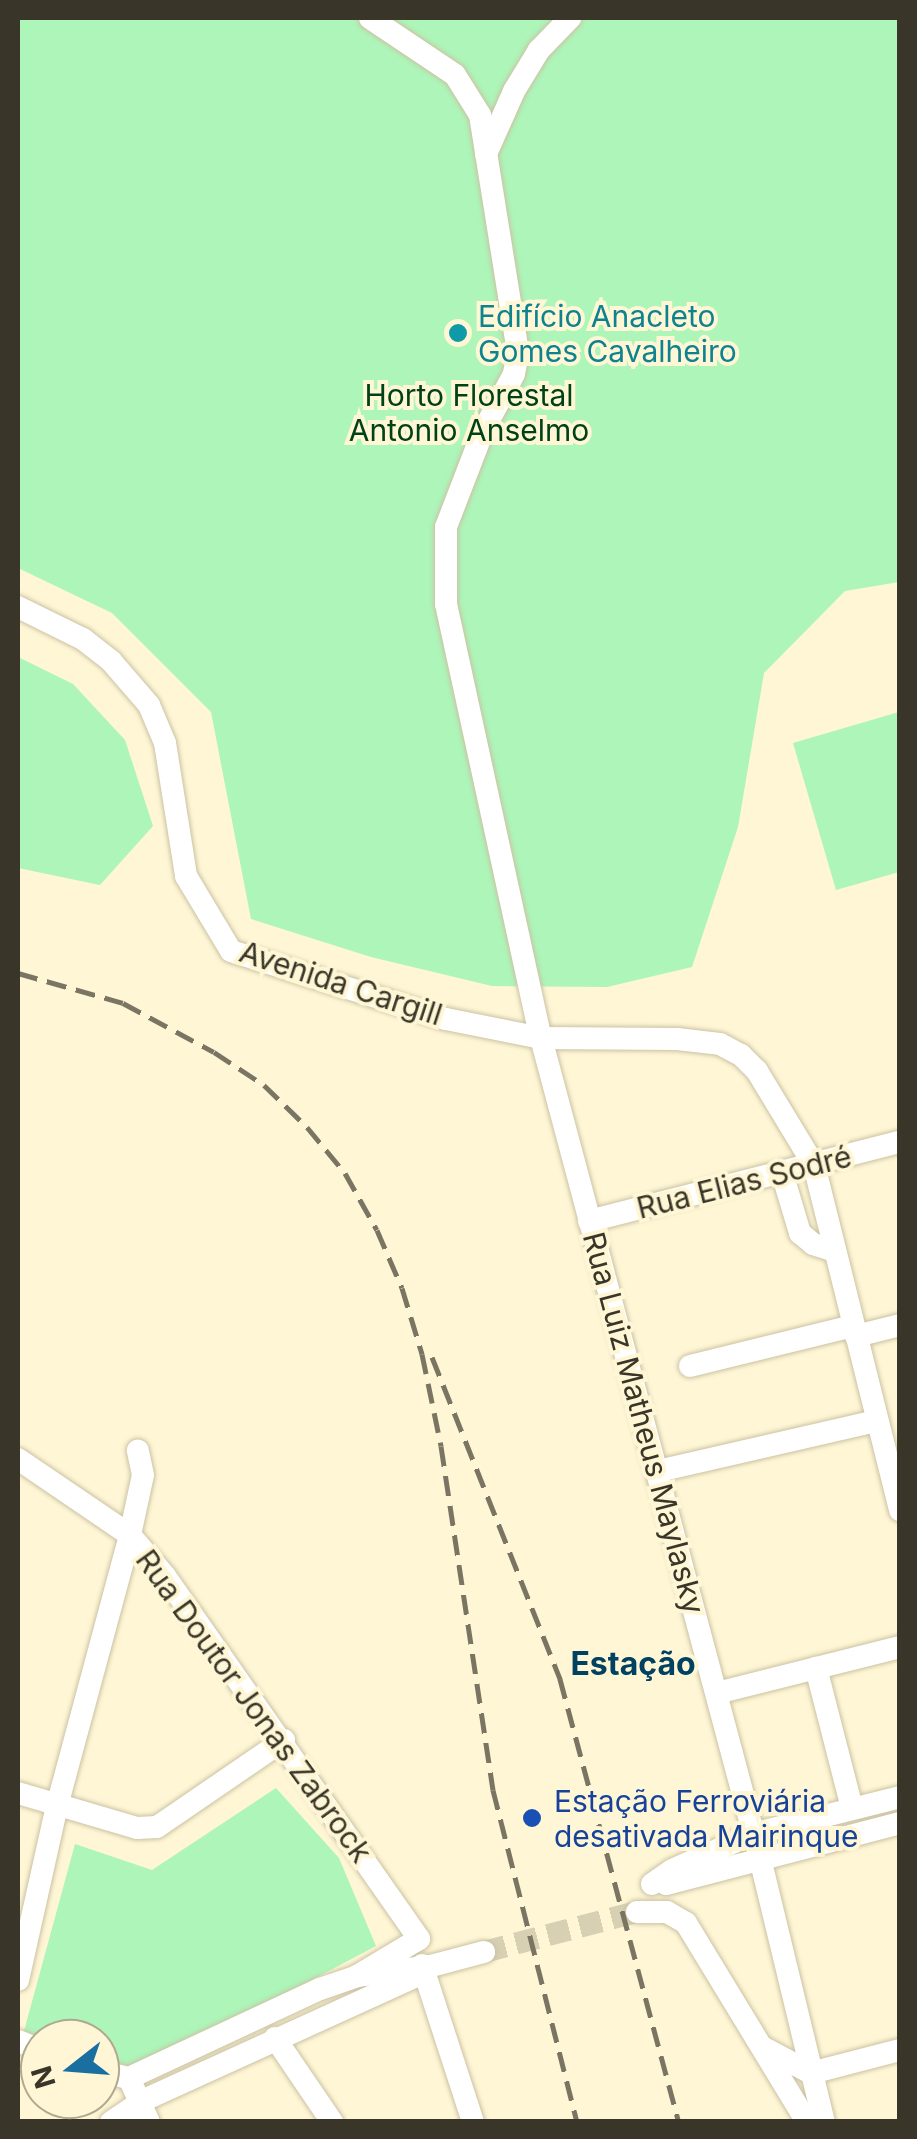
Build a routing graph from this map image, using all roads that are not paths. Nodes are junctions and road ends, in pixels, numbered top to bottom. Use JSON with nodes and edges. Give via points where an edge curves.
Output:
{"nodes":[{"id":1,"x":370,"y":18,"type":"edge"},
{"id":2,"x":570,"y":18,"type":"edge"},
{"id":3,"x":486,"y":154,"type":"junction"},
{"id":4,"x":18,"y":607,"type":"edge"},
{"id":5,"x":541,"y":1038,"type":"junction"},
{"id":6,"x":900,"y":1142,"type":"edge"},
{"id":7,"x":814,"y":1165,"type":"junction"},
{"id":8,"x":782,"y":1173,"type":"junction"},
{"id":9,"x":589,"y":1221,"type":"junction"},
{"id":10,"x":835,"y":1251,"type":"junction"},
{"id":11,"x":900,"y":1325,"type":"edge"},
{"id":12,"x":855,"y":1331,"type":"junction"},
{"id":13,"x":690,"y":1366,"type":"dead end"},
{"id":14,"x":877,"y":1421,"type":"junction"},
{"id":15,"x":138,"y":1451,"type":"dead end"},
{"id":16,"x":18,"y":1460,"type":"edge"},
{"id":17,"x":658,"y":1472,"type":"junction"},
{"id":18,"x":900,"y":1510,"type":"edge"},
{"id":19,"x":130,"y":1535,"type":"junction"},
{"id":20,"x":900,"y":1647,"type":"edge"},
{"id":21,"x":816,"y":1668,"type":"junction"},
{"id":22,"x":717,"y":1693,"type":"junction"},
{"id":23,"x":284,"y":1740,"type":"junction"},
{"id":24,"x":18,"y":1793,"type":"edge"},
{"id":25,"x":900,"y":1796,"type":"edge"},
{"id":26,"x":56,"y":1806,"type":"junction"},
{"id":27,"x":852,"y":1808,"type":"junction"},
{"id":28,"x":900,"y":1823,"type":"edge"},
{"id":29,"x":754,"y":1834,"type":"junction"},
{"id":30,"x":760,"y":1858,"type":"junction"},
{"id":31,"x":638,"y":1912,"type":"tunnel mouth"},
{"id":32,"x":484,"y":1952,"type":"tunnel mouth"},
{"id":33,"x":426,"y":1968,"type":"junction"},
{"id":34,"x":357,"y":1976,"type":"junction"},
{"id":35,"x":18,"y":1980,"type":"edge"},
{"id":36,"x":275,"y":2038,"type":"junction"},
{"id":37,"x":762,"y":2047,"type":"junction"},
{"id":38,"x":900,"y":2050,"type":"edge"},
{"id":39,"x":811,"y":2073,"type":"junction"},
{"id":40,"x":120,"y":2076,"type":"edge"},
{"id":41,"x":130,"y":2078,"type":"junction"},
{"id":42,"x":145,"y":2111,"type":"edge"},
{"id":43,"x":112,"y":2122,"type":"edge"},
{"id":44,"x":332,"y":2122,"type":"edge"},
{"id":45,"x":472,"y":2122,"type":"edge"},
{"id":46,"x":807,"y":2122,"type":"edge"},
{"id":47,"x":824,"y":2122,"type":"edge"}],
"edges":[{"from":1,"to":3,"type":"street","name":"Rua Luiz Matheus Maylasky","via":[[455,75],[480,115]]},
{"from":2,"to":3,"type":"street","via":[[514,91]]},
{"from":3,"to":5,"type":"street","name":"Rua Luiz Matheus Maylasky","via":[[518,353],[446,527],[446,604]]},
{"from":4,"to":5,"type":"street","name":"Avenida Cargill","via":[[84,639],[149,705],[165,743],[186,876],[231,950],[446,1019]]},
{"from":5,"to":7,"type":"street","name":"Avenida Cargill","via":[[720,1044],[757,1071]]},
{"from":5,"to":9,"type":"street","name":"Rua Luiz Matheus Maylasky"},
{"from":6,"to":7,"type":"street","name":"Rua Elias Sodré"},
{"from":7,"to":8,"type":"street","name":"Rua Elias Sodré"},
{"from":7,"to":10,"type":"street","name":"Avenida Cargill"},
{"from":8,"to":9,"type":"street","name":"Rua Elias Sodré"},
{"from":8,"to":10,"type":"street","via":[[800,1233]]},
{"from":9,"to":17,"type":"street","name":"Rua Luiz Matheus Maylasky"},
{"from":10,"to":12,"type":"street","name":"Avenida Cargill"},
{"from":11,"to":12,"type":"street"},
{"from":12,"to":13,"type":"street"},
{"from":12,"to":14,"type":"street","name":"Avenida Cargill"},
{"from":14,"to":17,"type":"street"},
{"from":14,"to":18,"type":"street","name":"Avenida Cargill"},
{"from":15,"to":19,"type":"street","via":[[143,1475]]},
{"from":16,"to":19,"type":"street","name":"Rua Doutor Jonas Zabrock"},
{"from":17,"to":22,"type":"street","name":"Rua Luiz Matheus Maylasky"},
{"from":19,"to":23,"type":"street","name":"Rua Doutor Jonas Zabrock"},
{"from":19,"to":26,"type":"street"},
{"from":20,"to":21,"type":"street"},
{"from":21,"to":22,"type":"street"},
{"from":21,"to":27,"type":"street"},
{"from":22,"to":29,"type":"street","name":"Rua Luiz Matheus Maylasky"},
{"from":23,"to":26,"type":"street","via":[[157,1827],[137,1828]]},
{"from":23,"to":34,"type":"street","name":"Rua Doutor Jonas Zabrock","via":[[419,1939]]},
{"from":24,"to":26,"type":"street"},
{"from":25,"to":27,"type":"street"},
{"from":26,"to":35,"type":"street"},
{"from":27,"to":29,"type":"street"},
{"from":28,"to":30,"type":"street"},
{"from":29,"to":30,"type":"street","name":"Rua Luiz Matheus Maylasky"},
{"from":29,"to":30,"type":"street","via":[[652,1884]]},
{"from":30,"to":39,"type":"street","name":"Rua Luiz Matheus Maylasky"},
{"from":31,"to":37,"type":"street","via":[[668,1912],[686,1923]]},
{"from":32,"to":33,"type":"street"},
{"from":33,"to":34,"type":"street"},
{"from":33,"to":36,"type":"street"},
{"from":33,"to":45,"type":"street"},
{"from":34,"to":41,"type":"street"},
{"from":36,"to":42,"type":"street"},
{"from":36,"to":44,"type":"street"},
{"from":37,"to":39,"type":"street"},
{"from":37,"to":46,"type":"street"},
{"from":38,"to":39,"type":"street"},
{"from":39,"to":47,"type":"street","name":"Rua Luiz Matheus Maylasky"},
{"from":40,"to":41,"type":"street"},
{"from":41,"to":42,"type":"street"},
{"from":42,"to":43,"type":"street"}]}
